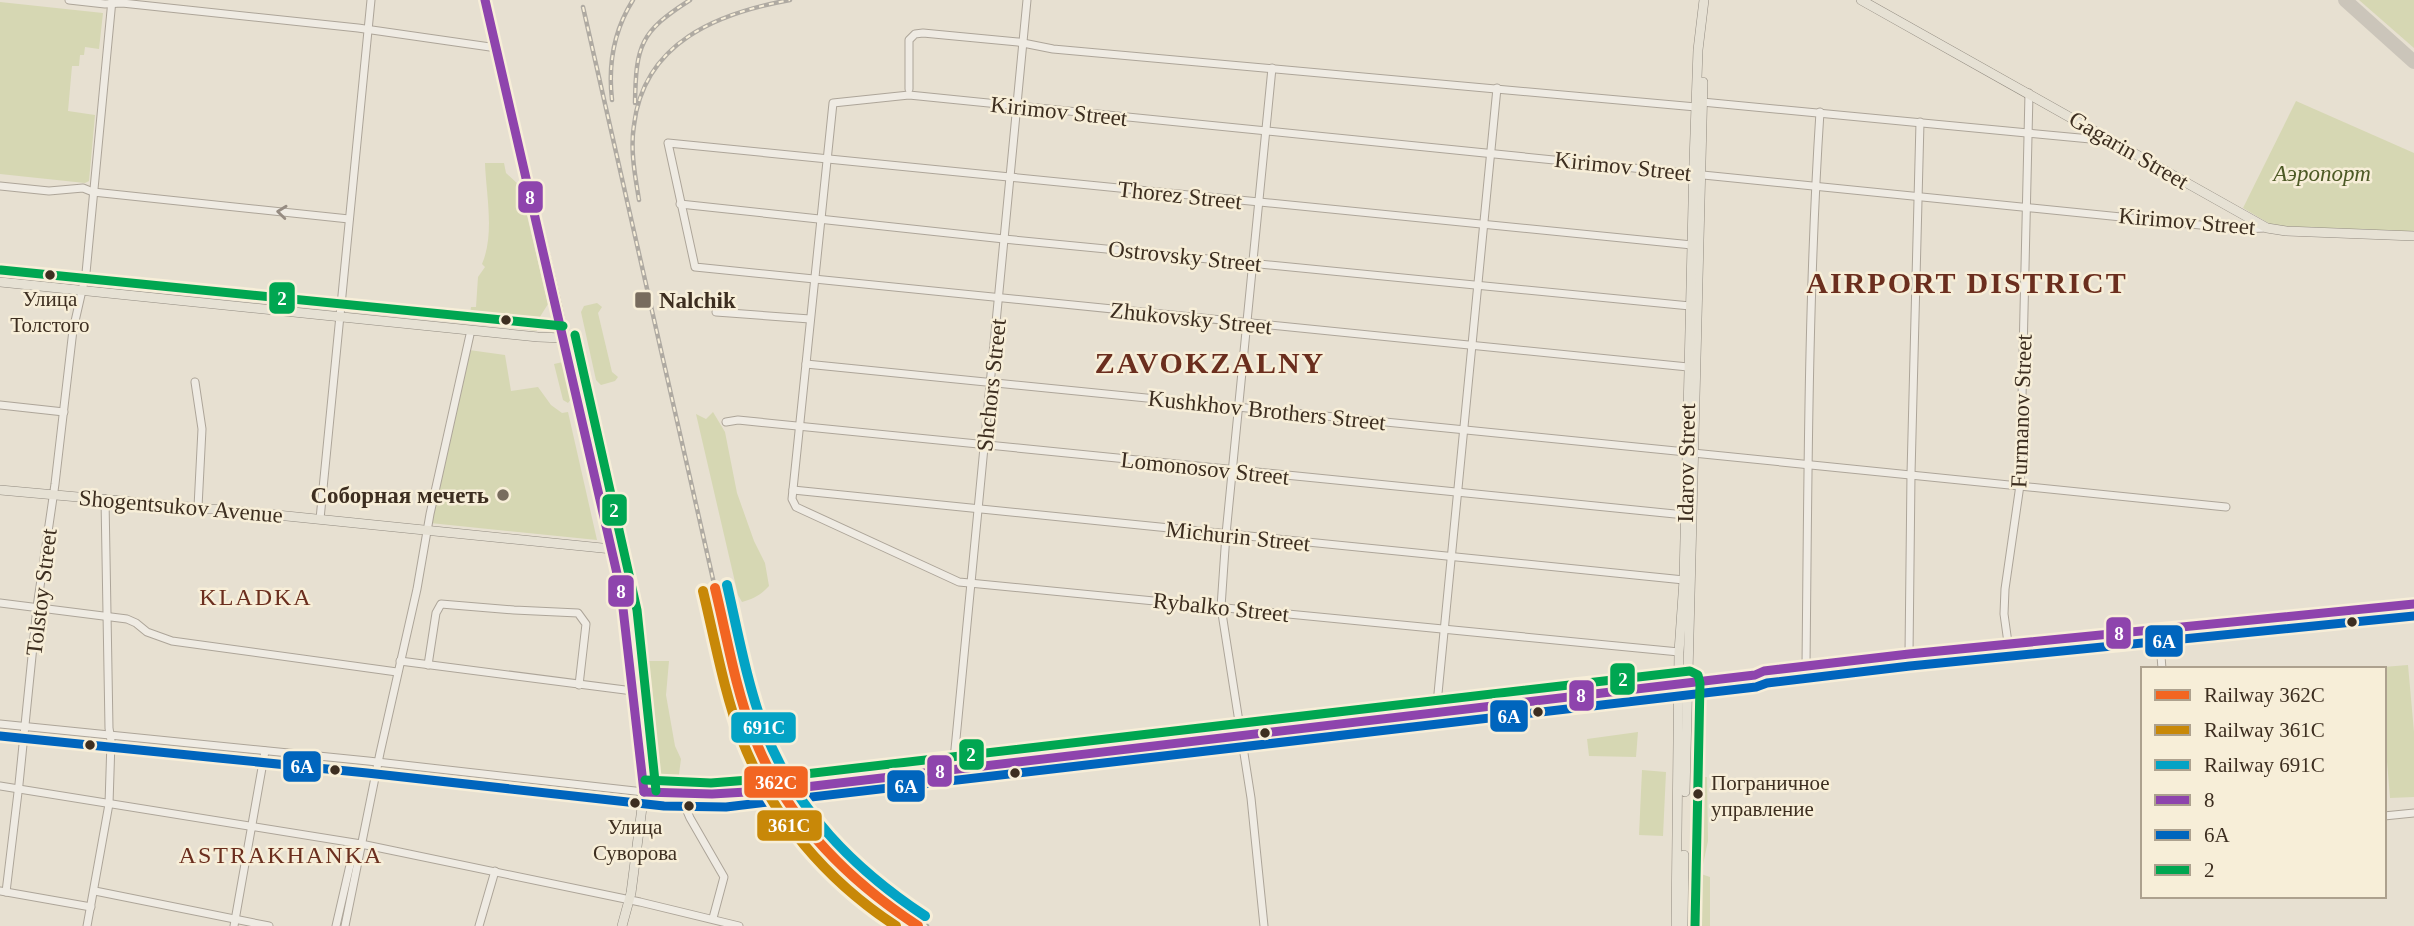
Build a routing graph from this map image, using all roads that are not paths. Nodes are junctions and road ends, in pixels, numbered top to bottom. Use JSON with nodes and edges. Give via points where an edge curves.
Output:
{"nodes":[{"id":1,"x":69,"y":0,"type":"edge"},
{"id":2,"x":371,"y":0,"type":"edge"},
{"id":3,"x":485,"y":0,"type":"edge"},
{"id":4,"x":1027,"y":0,"type":"edge"},
{"id":5,"x":1704,"y":0,"type":"edge"},
{"id":6,"x":1710,"y":0,"type":"edge"},
{"id":7,"x":1861,"y":0,"type":"edge"},
{"id":8,"x":112,"y":2,"type":"edge"},
{"id":9,"x":367,"y":29,"type":"junction"},
{"id":10,"x":1024,"y":44,"type":"junction"},
{"id":11,"x":497,"y":48,"type":"junction"},
{"id":12,"x":1272,"y":68,"type":"junction"},
{"id":13,"x":1497,"y":88,"type":"junction"},
{"id":14,"x":909,"y":89,"type":"dead end"},
{"id":15,"x":2029,"y":93,"type":"junction"},
{"id":16,"x":1699,"y":104,"type":"junction"},
{"id":17,"x":1018,"y":107,"type":"junction"},
{"id":18,"x":1820,"y":112,"type":"junction"},
{"id":19,"x":1920,"y":122,"type":"junction"},
{"id":20,"x":1264,"y":131,"type":"junction"},
{"id":21,"x":2028,"y":132,"type":"junction"},
{"id":22,"x":2107,"y":138,"type":"junction"},
{"id":23,"x":1491,"y":153,"type":"junction"},
{"id":24,"x":827,"y":160,"type":"junction"},
{"id":25,"x":1697,"y":174,"type":"junction"},
{"id":26,"x":1010,"y":177,"type":"junction"},
{"id":27,"x":1816,"y":185,"type":"junction"},
{"id":28,"x":0,"y":186,"type":"edge"},
{"id":29,"x":93,"y":192,"type":"junction"},
{"id":30,"x":1918,"y":195,"type":"junction"},
{"id":31,"x":1259,"y":203,"type":"junction"},
{"id":32,"x":680,"y":204,"type":"junction"},
{"id":33,"x":2026,"y":206,"type":"junction"},
{"id":34,"x":821,"y":218,"type":"junction"},
{"id":35,"x":349,"y":219,"type":"junction"},
{"id":36,"x":1484,"y":225,"type":"junction"},
{"id":37,"x":2267,"y":228,"type":"junction"},
{"id":38,"x":2414,"y":236,"type":"edge"},
{"id":39,"x":1004,"y":239,"type":"junction"},
{"id":40,"x":1692,"y":246,"type":"junction"},
{"id":41,"x":1252,"y":263,"type":"junction"},
{"id":42,"x":814,"y":279,"type":"junction"},
{"id":43,"x":0,"y":282,"type":"edge"},
{"id":44,"x":1478,"y":285,"type":"junction"},
{"id":45,"x":81,"y":290,"type":"junction"},
{"id":46,"x":999,"y":297,"type":"junction"},
{"id":47,"x":1690,"y":306,"type":"junction"},
{"id":48,"x":716,"y":312,"type":"dead end"},
{"id":49,"x":340,"y":316,"type":"junction"},
{"id":50,"x":810,"y":319,"type":"junction"},
{"id":51,"x":1248,"y":324,"type":"junction"},
{"id":52,"x":471,"y":330,"type":"junction"},
{"id":53,"x":563,"y":338,"type":"junction"},
{"id":54,"x":1471,"y":345,"type":"junction"},
{"id":55,"x":806,"y":364,"type":"junction"},
{"id":56,"x":1688,"y":367,"type":"junction"},
{"id":57,"x":990,"y":381,"type":"junction"},
{"id":58,"x":195,"y":382,"type":"dead end"},
{"id":59,"x":0,"y":405,"type":"edge"},
{"id":60,"x":1239,"y":407,"type":"junction"},
{"id":61,"x":64,"y":412,"type":"junction"},
{"id":62,"x":726,"y":422,"type":"dead end"},
{"id":63,"x":800,"y":427,"type":"junction"},
{"id":64,"x":1464,"y":429,"type":"junction"},
{"id":65,"x":984,"y":445,"type":"junction"},
{"id":66,"x":1689,"y":452,"type":"junction"},
{"id":67,"x":1808,"y":464,"type":"junction"},
{"id":68,"x":1233,"y":471,"type":"junction"},
{"id":69,"x":1911,"y":474,"type":"junction"},
{"id":70,"x":2020,"y":485,"type":"junction"},
{"id":71,"x":0,"y":490,"type":"edge"},
{"id":72,"x":793,"y":490,"type":"junction"},
{"id":73,"x":1458,"y":493,"type":"junction"},
{"id":74,"x":54,"y":494,"type":"junction"},
{"id":75,"x":105,"y":499,"type":"junction"},
{"id":76,"x":198,"y":507,"type":"junction"},
{"id":77,"x":2226,"y":507,"type":"dead end"},
{"id":78,"x":978,"y":510,"type":"junction"},
{"id":79,"x":1685,"y":515,"type":"junction"},
{"id":80,"x":320,"y":519,"type":"junction"},
{"id":81,"x":428,"y":531,"type":"junction"},
{"id":82,"x":1226,"y":534,"type":"junction"},
{"id":83,"x":612,"y":549,"type":"junction"},
{"id":84,"x":1452,"y":558,"type":"junction"},
{"id":85,"x":1684,"y":580,"type":"junction"},
{"id":86,"x":971,"y":582,"type":"junction"},
{"id":87,"x":0,"y":603,"type":"edge"},
{"id":88,"x":2414,"y":604,"type":"edge"},
{"id":89,"x":37,"y":607,"type":"junction"},
{"id":90,"x":1221,"y":607,"type":"junction"},
{"id":91,"x":2414,"y":610,"type":"edge"},
{"id":92,"x":108,"y":617,"type":"junction"},
{"id":93,"x":1444,"y":630,"type":"junction"},
{"id":94,"x":2160,"y":632,"type":"junction"},
{"id":95,"x":2009,"y":647,"type":"junction"},
{"id":96,"x":1679,"y":652,"type":"junction"},
{"id":97,"x":1909,"y":654,"type":"junction"},
{"id":98,"x":400,"y":661,"type":"junction"},
{"id":99,"x":428,"y":665,"type":"junction"},
{"id":100,"x":1806,"y":666,"type":"junction"},
{"id":101,"x":2162,"y":667,"type":"edge"},
{"id":102,"x":397,"y":672,"type":"junction"},
{"id":103,"x":1755,"y":676,"type":"junction"},
{"id":104,"x":1684,"y":684,"type":"junction"},
{"id":105,"x":579,"y":685,"type":"junction"},
{"id":106,"x":633,"y":691,"type":"junction"},
{"id":107,"x":1436,"y":714,"type":"junction"},
{"id":108,"x":0,"y":724,"type":"edge"},
{"id":109,"x":24,"y":727,"type":"junction"},
{"id":110,"x":111,"y":734,"type":"junction"},
{"id":111,"x":1242,"y":736,"type":"junction"},
{"id":112,"x":265,"y":751,"type":"junction"},
{"id":113,"x":378,"y":762,"type":"junction"},
{"id":114,"x":953,"y":769,"type":"junction"},
{"id":115,"x":0,"y":786,"type":"edge"},
{"id":116,"x":19,"y":789,"type":"junction"},
{"id":117,"x":644,"y":792,"type":"junction"},
{"id":118,"x":680,"y":795,"type":"junction"},
{"id":119,"x":109,"y":804,"type":"junction"},
{"id":120,"x":2414,"y":813,"type":"edge"},
{"id":121,"x":2386,"y":816,"type":"edge"},
{"id":122,"x":252,"y":826,"type":"junction"},
{"id":123,"x":360,"y":845,"type":"junction"},
{"id":124,"x":495,"y":872,"type":"junction"},
{"id":125,"x":95,"y":891,"type":"junction"},
{"id":126,"x":3,"y":892,"type":"edge"},
{"id":127,"x":630,"y":900,"type":"junction"},
{"id":128,"x":91,"y":907,"type":"junction"},
{"id":129,"x":717,"y":921,"type":"edge"},
{"id":130,"x":234,"y":922,"type":"edge"},
{"id":131,"x":87,"y":926,"type":"edge"},
{"id":132,"x":269,"y":926,"type":"edge"},
{"id":133,"x":336,"y":926,"type":"edge"},
{"id":134,"x":345,"y":926,"type":"edge"},
{"id":135,"x":479,"y":926,"type":"edge"},
{"id":136,"x":622,"y":926,"type":"edge"},
{"id":137,"x":739,"y":926,"type":"edge"},
{"id":138,"x":1264,"y":926,"type":"edge"},
{"id":139,"x":1676,"y":926,"type":"edge"},
{"id":140,"x":1682,"y":926,"type":"edge"}],
"edges":[{"from":1,"to":8,"type":"street"},
{"from":2,"to":9,"type":"street"},
{"from":3,"to":11,"type":"main road"},
{"from":4,"to":10,"type":"street","name":"Shchors Street"},
{"from":5,"to":16,"type":"main road","name":"Idarov Street"},
{"from":6,"to":16,"type":"main road","name":"Idarov Street"},
{"from":7,"to":15,"type":"main road","name":"Gagarin Street"},
{"from":8,"to":9,"type":"street"},
{"from":8,"to":29,"type":"street","name":"Tolstoy Street"},
{"from":9,"to":11,"type":"street"},
{"from":9,"to":35,"type":"street"},
{"from":10,"to":12,"type":"street"},
{"from":10,"to":14,"type":"street","via":[[915,34],[909,40]]},
{"from":10,"to":17,"type":"street","name":"Shchors Street"},
{"from":11,"to":53,"type":"main road"},
{"from":12,"to":13,"type":"street"},
{"from":12,"to":20,"type":"street"},
{"from":13,"to":16,"type":"street"},
{"from":13,"to":23,"type":"street"},
{"from":15,"to":21,"type":"street","name":"Furmanov Street"},
{"from":15,"to":22,"type":"main road","name":"Gagarin Street"},
{"from":16,"to":18,"type":"street"},
{"from":16,"to":25,"type":"main road","name":"Idarov Street"},
{"from":17,"to":20,"type":"street","name":"Kirimov Street"},
{"from":17,"to":24,"type":"street","name":"Kirimov Street","via":[[909,95],[833,103]]},
{"from":17,"to":26,"type":"street","name":"Shchors Street"},
{"from":18,"to":19,"type":"street"},
{"from":18,"to":27,"type":"street"},
{"from":19,"to":21,"type":"street"},
{"from":19,"to":30,"type":"street"},
{"from":20,"to":23,"type":"street","name":"Kirimov Street"},
{"from":20,"to":31,"type":"street"},
{"from":21,"to":22,"type":"street"},
{"from":21,"to":33,"type":"street","name":"Furmanov Street"},
{"from":22,"to":37,"type":"main road","name":"Gagarin Street"},
{"from":23,"to":25,"type":"street","name":"Kirimov Street"},
{"from":23,"to":36,"type":"street"},
{"from":24,"to":26,"type":"street","name":"Thorez Street"},
{"from":24,"to":32,"type":"street","name":"Thorez Street","via":[[668,143]]},
{"from":24,"to":34,"type":"street"},
{"from":25,"to":27,"type":"street","name":"Kirimov Street"},
{"from":25,"to":40,"type":"main road","name":"Idarov Street"},
{"from":25,"to":66,"type":"main road","name":"Idarov Street"},
{"from":26,"to":31,"type":"street","name":"Thorez Street"},
{"from":26,"to":39,"type":"street","name":"Shchors Street"},
{"from":27,"to":30,"type":"street","name":"Kirimov Street"},
{"from":27,"to":67,"type":"street"},
{"from":28,"to":29,"type":"street"},
{"from":35,"to":29,"type":"street","one_way":true},
{"from":29,"to":45,"type":"street","name":"Tolstoy Street"},
{"from":30,"to":33,"type":"street","name":"Kirimov Street"},
{"from":30,"to":69,"type":"street"},
{"from":31,"to":36,"type":"street","name":"Thorez Street"},
{"from":31,"to":41,"type":"street"},
{"from":32,"to":34,"type":"street","name":"Ostrovsky Street"},
{"from":32,"to":42,"type":"street","name":"Zhukovsky Street","via":[[695,267]]},
{"from":33,"to":37,"type":"street","name":"Kirimov Street"},
{"from":33,"to":70,"type":"street","name":"Furmanov Street"},
{"from":34,"to":39,"type":"street","name":"Ostrovsky Street"},
{"from":34,"to":42,"type":"street"},
{"from":35,"to":49,"type":"street"},
{"from":36,"to":40,"type":"street","name":"Thorez Street"},
{"from":36,"to":44,"type":"street"},
{"from":37,"to":38,"type":"main road","name":"Kirimov Street"},
{"from":39,"to":41,"type":"street","name":"Ostrovsky Street"},
{"from":39,"to":46,"type":"street","name":"Shchors Street"},
{"from":40,"to":47,"type":"main road","name":"Idarov Street"},
{"from":41,"to":44,"type":"street","name":"Ostrovsky Street"},
{"from":41,"to":51,"type":"street"},
{"from":42,"to":46,"type":"street","name":"Zhukovsky Street"},
{"from":42,"to":50,"type":"street"},
{"from":43,"to":45,"type":"main road"},
{"from":44,"to":47,"type":"street","name":"Ostrovsky Street"},
{"from":44,"to":54,"type":"street"},
{"from":45,"to":49,"type":"main road"},
{"from":45,"to":61,"type":"street","name":"Tolstoy Street"},
{"from":46,"to":51,"type":"street","name":"Zhukovsky Street"},
{"from":46,"to":57,"type":"street","name":"Shchors Street"},
{"from":47,"to":56,"type":"main road","name":"Idarov Street"},
{"from":48,"to":50,"type":"street"},
{"from":49,"to":52,"type":"main road"},
{"from":49,"to":80,"type":"street"},
{"from":50,"to":55,"type":"street"},
{"from":51,"to":54,"type":"street","name":"Zhukovsky Street"},
{"from":51,"to":60,"type":"street"},
{"from":52,"to":53,"type":"main road"},
{"from":52,"to":81,"type":"street"},
{"from":53,"to":83,"type":"main road"},
{"from":54,"to":56,"type":"street","name":"Zhukovsky Street"},
{"from":54,"to":64,"type":"street"},
{"from":55,"to":57,"type":"street","name":"Kushkhov Brothers Street"},
{"from":55,"to":63,"type":"street"},
{"from":56,"to":66,"type":"main road","name":"Idarov Street"},
{"from":57,"to":60,"type":"street","name":"Kushkhov Brothers Street"},
{"from":57,"to":65,"type":"street","name":"Shchors Street"},
{"from":58,"to":76,"type":"street","via":[[202,429]]},
{"from":59,"to":61,"type":"street"},
{"from":60,"to":64,"type":"street","name":"Kushkhov Brothers Street"},
{"from":60,"to":68,"type":"street"},
{"from":61,"to":74,"type":"street","name":"Tolstoy Street"},
{"from":62,"to":63,"type":"street","name":"Lomonosov Street"},
{"from":63,"to":65,"type":"street","name":"Lomonosov Street"},
{"from":63,"to":72,"type":"street"},
{"from":64,"to":66,"type":"street","name":"Kushkhov Brothers Street"},
{"from":64,"to":73,"type":"street"},
{"from":65,"to":68,"type":"street","name":"Lomonosov Street"},
{"from":65,"to":78,"type":"street","name":"Shchors Street"},
{"from":66,"to":67,"type":"street","name":"Kushkhov Brothers Street"},
{"from":66,"to":79,"type":"main road","name":"Idarov Street"},
{"from":66,"to":104,"type":"main road","name":"Idarov Street"},
{"from":67,"to":69,"type":"street","name":"Kushkhov Brothers Street"},
{"from":67,"to":100,"type":"street"},
{"from":68,"to":73,"type":"street","name":"Lomonosov Street"},
{"from":68,"to":82,"type":"street"},
{"from":69,"to":70,"type":"street","name":"Kushkhov Brothers Street"},
{"from":69,"to":97,"type":"street"},
{"from":70,"to":77,"type":"street","name":"Kushkhov Brothers Street"},
{"from":70,"to":95,"type":"street","name":"Furmanov Street","via":[[2005,589]]},
{"from":71,"to":74,"type":"main road","name":"Shogentsukov Avenue"},
{"from":72,"to":78,"type":"street","name":"Michurin Street"},
{"from":72,"to":86,"type":"street","name":"Rybalko Street","via":[[793,503],[806,513],[955,580]]},
{"from":73,"to":79,"type":"street","name":"Lomonosov Street"},
{"from":73,"to":84,"type":"street"},
{"from":74,"to":75,"type":"main road","name":"Shogentsukov Avenue"},
{"from":74,"to":89,"type":"street","name":"Tolstoy Street"},
{"from":75,"to":76,"type":"main road","name":"Shogentsukov Avenue"},
{"from":75,"to":92,"type":"street"},
{"from":76,"to":80,"type":"main road","name":"Shogentsukov Avenue"},
{"from":78,"to":82,"type":"street","name":"Michurin Street"},
{"from":78,"to":86,"type":"street","name":"Shchors Street"},
{"from":79,"to":85,"type":"main road","name":"Idarov Street"},
{"from":80,"to":81,"type":"main road","name":"Shogentsukov Avenue"},
{"from":81,"to":83,"type":"main road","name":"Shogentsukov Avenue"},
{"from":81,"to":98,"type":"street"},
{"from":82,"to":84,"type":"street","name":"Michurin Street"},
{"from":82,"to":90,"type":"street"},
{"from":83,"to":106,"type":"main road"},
{"from":84,"to":85,"type":"street","name":"Michurin Street"},
{"from":84,"to":93,"type":"street"},
{"from":85,"to":96,"type":"main road","name":"Idarov Street"},
{"from":86,"to":90,"type":"street","name":"Rybalko Street"},
{"from":86,"to":114,"type":"street","name":"Shchors Street"},
{"from":87,"to":89,"type":"street"},
{"from":88,"to":94,"type":"main road"},
{"from":89,"to":92,"type":"street"},
{"from":89,"to":109,"type":"street","name":"Tolstoy Street"},
{"from":90,"to":93,"type":"street","name":"Rybalko Street"},
{"from":90,"to":111,"type":"street"},
{"from":91,"to":94,"type":"main road"},
{"from":92,"to":102,"type":"street","via":[[132,620],[147,632],[172,641]]},
{"from":92,"to":110,"type":"street"},
{"from":93,"to":96,"type":"street","name":"Rybalko Street"},
{"from":93,"to":107,"type":"street"},
{"from":94,"to":95,"type":"main road"},
{"from":94,"to":101,"type":"street"},
{"from":95,"to":97,"type":"main road"},
{"from":95,"to":103,"type":"main road"},
{"from":96,"to":104,"type":"main road","name":"Idarov Street"},
{"from":97,"to":100,"type":"main road"},
{"from":98,"to":99,"type":"street"},
{"from":98,"to":102,"type":"street"},
{"from":99,"to":105,"type":"street"},
{"from":99,"to":105,"type":"street","via":[[441,604],[578,613],[586,624]]},
{"from":100,"to":103,"type":"main road"},
{"from":102,"to":113,"type":"street"},
{"from":103,"to":104,"type":"main road"},
{"from":104,"to":107,"type":"main road"},
{"from":104,"to":139,"type":"main road","name":"Idarov Street"},
{"from":104,"to":140,"type":"main road","name":"Idarov Street"},
{"from":105,"to":106,"type":"street"},
{"from":106,"to":117,"type":"main road"},
{"from":107,"to":111,"type":"main road"},
{"from":108,"to":109,"type":"street"},
{"from":109,"to":110,"type":"street"},
{"from":109,"to":116,"type":"street","name":"Tolstoy Street"},
{"from":110,"to":112,"type":"street"},
{"from":110,"to":119,"type":"street"},
{"from":111,"to":114,"type":"main road"},
{"from":111,"to":138,"type":"street"},
{"from":112,"to":113,"type":"street"},
{"from":112,"to":122,"type":"street"},
{"from":113,"to":117,"type":"street"},
{"from":113,"to":123,"type":"street"},
{"from":114,"to":118,"type":"main road","via":[[725,795]]},
{"from":115,"to":116,"type":"street"},
{"from":116,"to":119,"type":"street"},
{"from":116,"to":126,"type":"street","name":"Tolstoy Street"},
{"from":117,"to":118,"type":"main road"},
{"from":117,"to":127,"type":"main road"},
{"from":118,"to":129,"type":"street","via":[[724,877]]},
{"from":119,"to":122,"type":"street"},
{"from":119,"to":125,"type":"street"},
{"from":120,"to":121,"type":"street"},
{"from":122,"to":123,"type":"street"},
{"from":122,"to":130,"type":"street"},
{"from":123,"to":124,"type":"street"},
{"from":123,"to":133,"type":"street","via":[[353,852]]},
{"from":123,"to":134,"type":"street"},
{"from":124,"to":127,"type":"street"},
{"from":124,"to":135,"type":"street"},
{"from":125,"to":128,"type":"street"},
{"from":125,"to":130,"type":"street"},
{"from":126,"to":128,"type":"street"},
{"from":127,"to":129,"type":"street"},
{"from":127,"to":136,"type":"main road"},
{"from":128,"to":131,"type":"street"},
{"from":129,"to":137,"type":"street"},
{"from":130,"to":132,"type":"street"}]}
